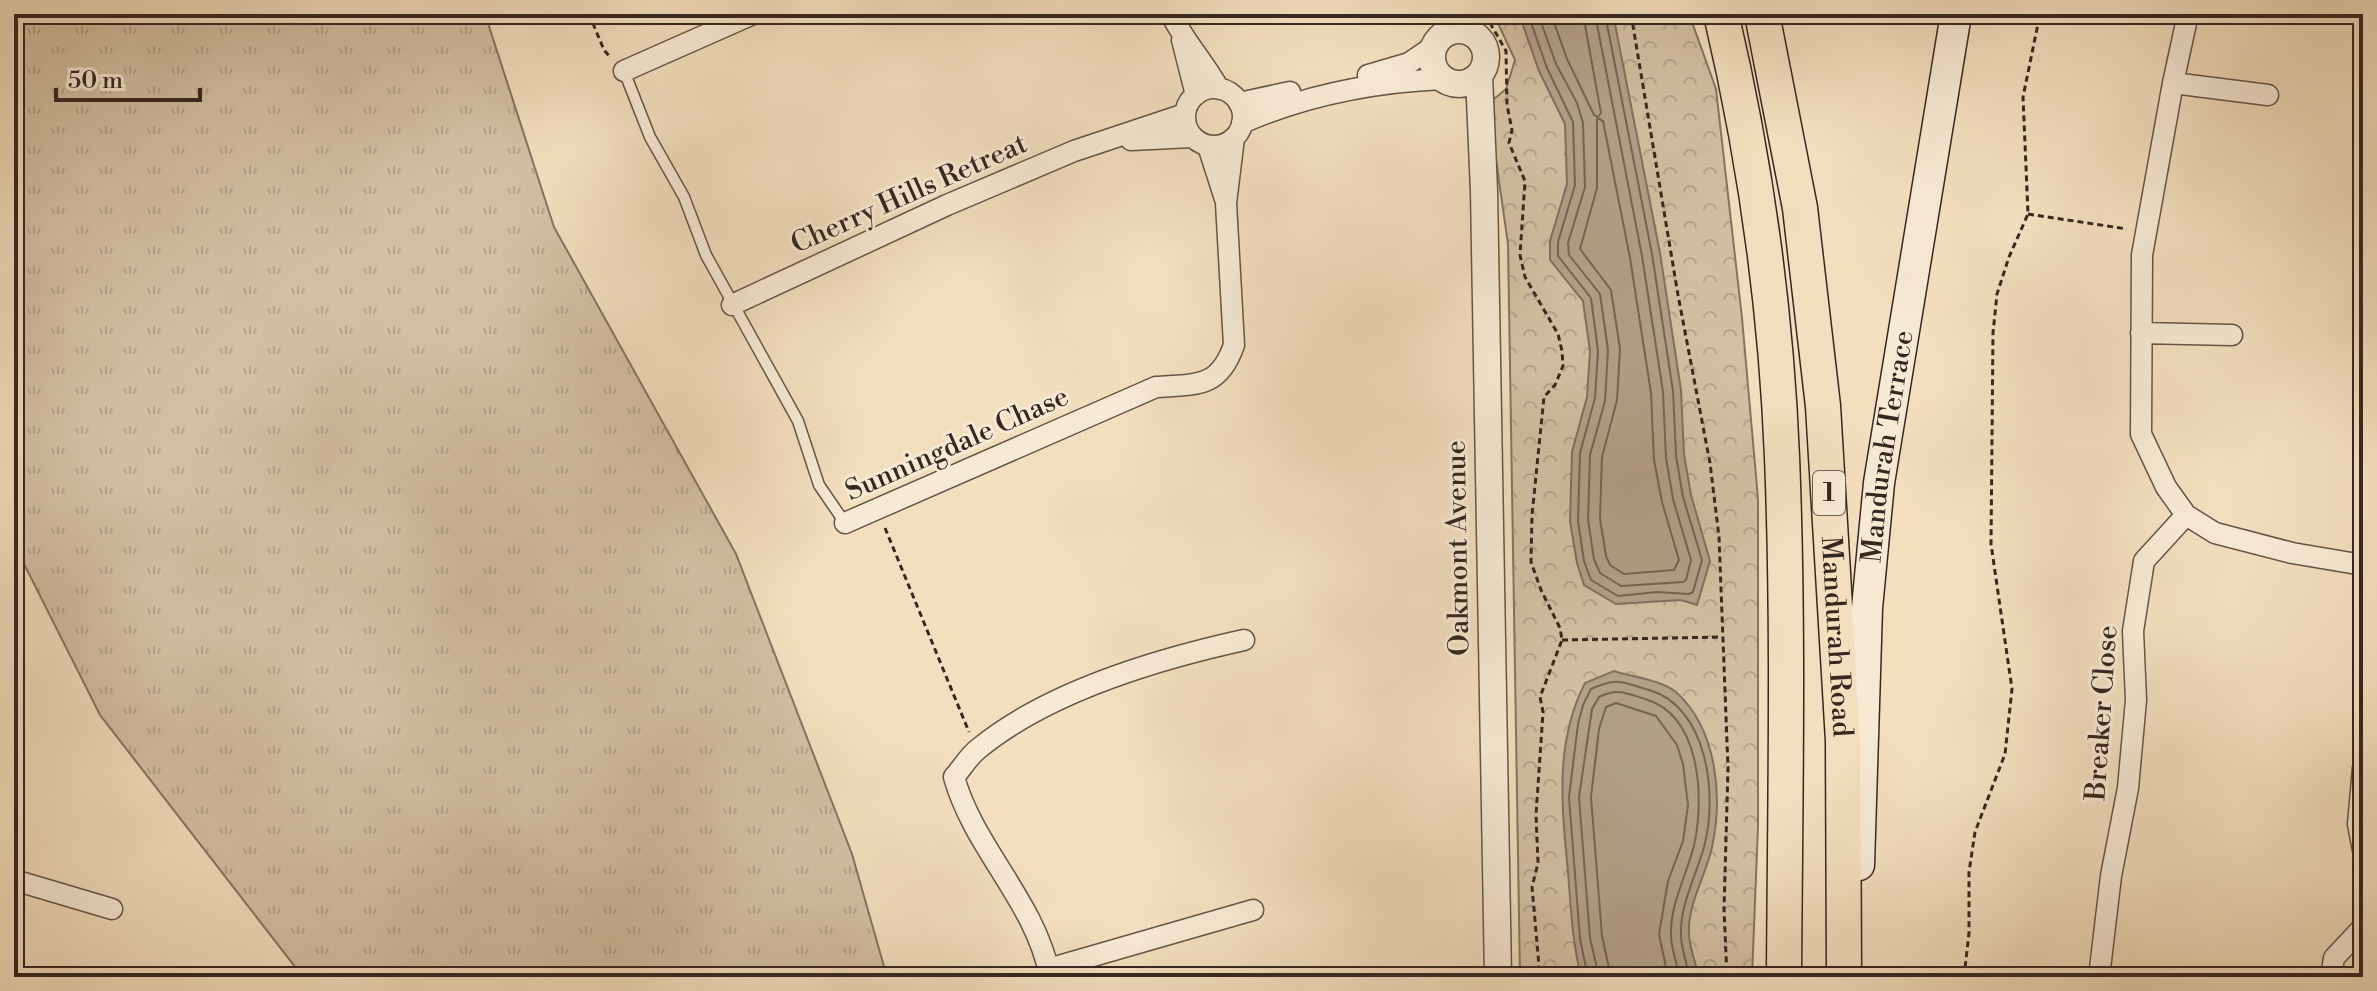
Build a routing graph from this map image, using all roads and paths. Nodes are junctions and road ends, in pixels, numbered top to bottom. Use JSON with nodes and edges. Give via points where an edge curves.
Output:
{"nodes":[{"id":1,"x":589,"y":14,"type":"edge"},
{"id":2,"x":753,"y":14,"type":"edge"},
{"id":3,"x":1631,"y":14,"type":"edge"},
{"id":4,"x":1721,"y":14,"type":"edge"},
{"id":5,"x":1762,"y":14,"type":"edge"},
{"id":6,"x":1956,"y":14,"type":"edge"},
{"id":7,"x":2040,"y":14,"type":"edge"},
{"id":8,"x":2188,"y":14,"type":"edge"},
{"id":9,"x":1175,"y":23,"type":"edge"},
{"id":10,"x":1447,"y":23,"type":"edge"},
{"id":11,"x":624,"y":71,"type":"junction"},
{"id":12,"x":1479,"y":76,"type":"junction"},
{"id":13,"x":1448,"y":82,"type":"junction"},
{"id":14,"x":2173,"y":83,"type":"junction"},
{"id":15,"x":1219,"y":89,"type":"junction"},
{"id":16,"x":1196,"y":95,"type":"junction"},
{"id":17,"x":2268,"y":95,"type":"dead end"},
{"id":18,"x":1185,"y":114,"type":"junction"},
{"id":19,"x":1479,"y":118,"type":"junction"},
{"id":20,"x":1238,"y":121,"type":"junction"},
{"id":21,"x":1111,"y":141,"type":"junction"},
{"id":22,"x":1200,"y":141,"type":"junction"},
{"id":23,"x":1226,"y":203,"type":"junction"},
{"id":24,"x":2028,"y":214,"type":"junction"},
{"id":25,"x":2147,"y":232,"type":"junction"},
{"id":26,"x":732,"y":305,"type":"junction"},
{"id":27,"x":2141,"y":333,"type":"junction"},
{"id":28,"x":2232,"y":335,"type":"dead end"},
{"id":29,"x":877,"y":510,"type":"junction"},
{"id":30,"x":2186,"y":515,"type":"junction"},
{"id":31,"x":845,"y":523,"type":"joint"},
{"id":32,"x":2363,"y":565,"type":"edge"},
{"id":33,"x":1722,"y":637,"type":"junction"},
{"id":34,"x":1244,"y":640,"type":"dead end"},
{"id":35,"x":1562,"y":640,"type":"junction"},
{"id":36,"x":977,"y":750,"type":"junction"},
{"id":37,"x":2363,"y":768,"type":"edge"},
{"id":38,"x":2363,"y":850,"type":"edge"},
{"id":39,"x":14,"y":880,"type":"edge"},
{"id":40,"x":112,"y":909,"type":"dead end"},
{"id":41,"x":1253,"y":910,"type":"dead end"},
{"id":42,"x":2363,"y":927,"type":"edge"},
{"id":43,"x":1049,"y":973,"type":"edge"},
{"id":44,"x":1498,"y":977,"type":"edge"},
{"id":45,"x":1540,"y":977,"type":"edge"},
{"id":46,"x":1727,"y":977,"type":"edge"},
{"id":47,"x":1784,"y":977,"type":"edge"},
{"id":48,"x":1844,"y":977,"type":"edge"},
{"id":49,"x":1852,"y":977,"type":"edge"},
{"id":50,"x":1964,"y":977,"type":"edge"},
{"id":51,"x":2099,"y":977,"type":"edge"},
{"id":52,"x":2331,"y":977,"type":"edge"}],
"edges":[{"from":1,"to":11,"type":"path","via":[[604,50]]},
{"from":2,"to":11,"type":"street"},
{"from":3,"to":33,"type":"path","via":[[1710,463]]},
{"from":4,"to":47,"type":"highway","name":"Mandurah Road","number":"1","via":[[1767,277],[1782,455]]},
{"from":5,"to":48,"type":"highway","name":"Mandurah Road","number":"1","via":[[1800,208],[1823,406],[1843,741]]},
{"from":6,"to":49,"type":"main road","name":"Mandurah Terrace","via":[[1879,483],[1867,608]]},
{"from":7,"to":24,"type":"path","via":[[2023,97]]},
{"from":8,"to":14,"type":"street"},
{"from":9,"to":15,"type":"street"},
{"from":9,"to":16,"type":"street"},
{"from":10,"to":12,"type":"street","via":[[1481,40],[1486,50]]},
{"from":10,"to":13,"type":"street","via":[[1432,64]]},
{"from":10,"to":20,"type":"street","via":[[1409,63]]},
{"from":10,"to":35,"type":"path","via":[[1506,51],[1509,143],[1525,181],[1520,255],[1525,277],[1558,334],[1562,351],[1563,366],[1544,397],[1531,562]]},
{"from":11,"to":26,"type":"lane","name":"Sunningdale Chase","via":[[650,137],[684,197]]},
{"from":12,"to":13,"type":"street","via":[[1467,83]]},
{"from":12,"to":19,"type":"street","name":"Oakmont Avenue"},
{"from":13,"to":19,"type":"street"},
{"from":13,"to":20,"type":"street","via":[[1385,83],[1320,95]]},
{"from":14,"to":17,"type":"street"},
{"from":14,"to":25,"type":"street"},
{"from":15,"to":16,"type":"street"},
{"from":15,"to":20,"type":"street","via":[[1231,94]]},
{"from":16,"to":18,"type":"street"},
{"from":18,"to":21,"type":"street","name":"Cherry Hills Retreat"},
{"from":18,"to":22,"type":"street","via":[[1186,126]]},
{"from":19,"to":44,"type":"street","name":"Oakmont Avenue"},
{"from":20,"to":22,"type":"street","via":[[1222,145]]},
{"from":20,"to":23,"type":"street","name":"Sunningdale Chase"},
{"from":21,"to":22,"type":"street","name":"Cherry Hills Retreat"},
{"from":21,"to":26,"type":"street","name":"Cherry Hills Retreat","via":[[1074,151],[947,205]]},
{"from":22,"to":23,"type":"street","name":"Sunningdale Chase"},
{"from":23,"to":29,"type":"street","name":"Sunningdale Chase","via":[[1234,345],[1226,366],[1214,378],[1156,387]]},
{"from":24,"to":25,"type":"path"},
{"from":24,"to":50,"type":"path","via":[[1997,294],[1993,333],[1991,544],[2012,689],[2005,754],[1975,832]]},
{"from":25,"to":27,"type":"street"},
{"from":26,"to":31,"type":"lane","name":"Sunningdale Chase","via":[[798,421],[819,485]]},
{"from":27,"to":28,"type":"street"},
{"from":27,"to":30,"type":"street","via":[[2141,434]]},
{"from":29,"to":31,"type":"street","name":"Sunningdale Chase"},
{"from":29,"to":36,"type":"path"},
{"from":30,"to":32,"type":"street","via":[[2215,533]]},
{"from":30,"to":51,"type":"street","name":"Breaker Close","via":[[2144,561],[2133,631],[2136,700],[2128,788]]},
{"from":33,"to":35,"type":"path"},
{"from":33,"to":46,"type":"path","via":[[1728,768]]},
{"from":34,"to":36,"type":"street","via":[[1189,652],[1082,690],[1032,713]]},
{"from":35,"to":45,"type":"path","via":[[1540,697],[1538,863],[1532,887]]},
{"from":36,"to":43,"type":"street","via":[[954,777],[962,804],[1032,920]]},
{"from":37,"to":38,"type":"street","via":[[2358,824]]},
{"from":39,"to":40,"type":"street"},
{"from":41,"to":43,"type":"street"},
{"from":42,"to":52,"type":"street","via":[[2334,958]]}]}
